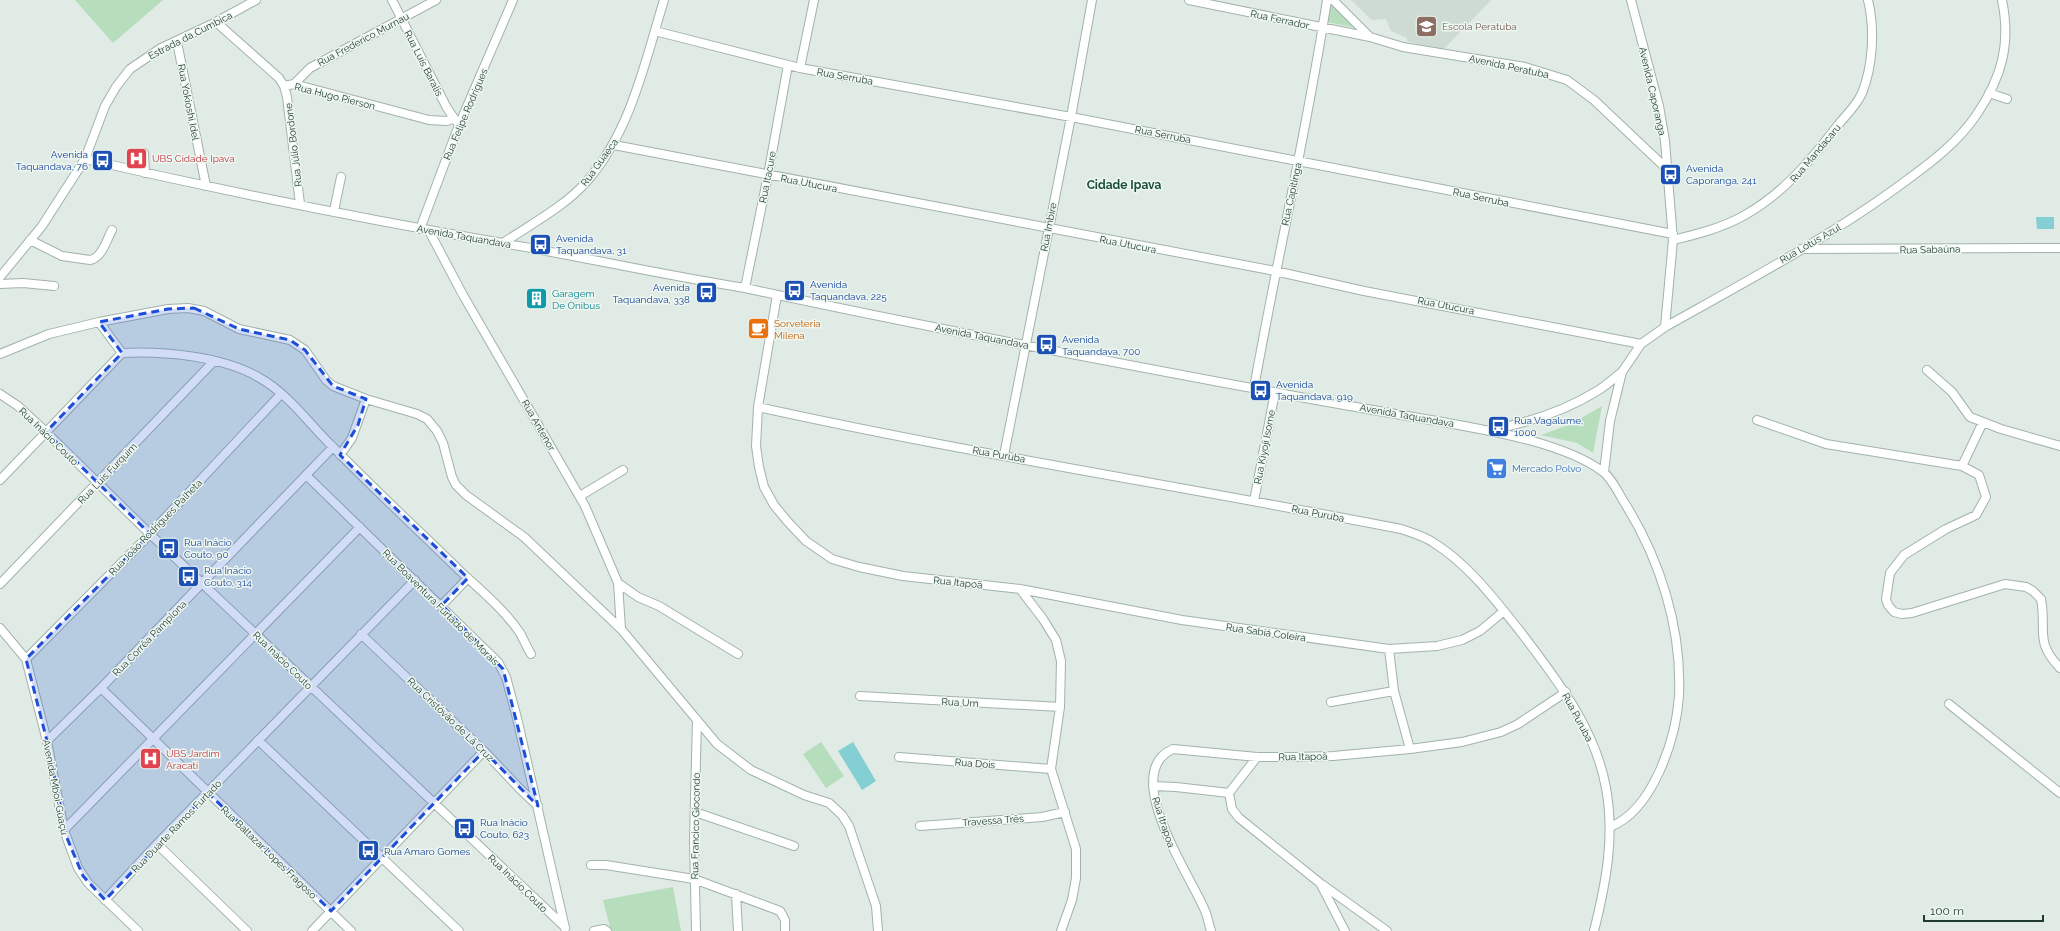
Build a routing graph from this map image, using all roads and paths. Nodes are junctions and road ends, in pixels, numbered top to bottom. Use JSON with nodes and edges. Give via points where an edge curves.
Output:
{"nodes":[{"id":1,"x":256,"y":0,"type":"edge"},
{"id":2,"x":392,"y":0,"type":"edge"},
{"id":3,"x":436,"y":0,"type":"edge"},
{"id":4,"x":513,"y":0,"type":"edge"},
{"id":5,"x":664,"y":0,"type":"edge"},
{"id":6,"x":814,"y":0,"type":"edge"},
{"id":7,"x":1092,"y":0,"type":"edge"},
{"id":8,"x":1189,"y":0,"type":"edge"},
{"id":9,"x":1327,"y":0,"type":"edge"},
{"id":10,"x":1333,"y":0,"type":"edge"},
{"id":11,"x":1632,"y":0,"type":"edge"},
{"id":12,"x":1868,"y":0,"type":"edge"},
{"id":13,"x":2002,"y":0,"type":"edge"},
{"id":14,"x":402,"y":19,"type":"junction"},
{"id":15,"x":216,"y":22,"type":"junction"},
{"id":16,"x":1323,"y":28,"type":"junction"},
{"id":17,"x":655,"y":31,"type":"junction"},
{"id":18,"x":1370,"y":37,"type":"junction"},
{"id":19,"x":177,"y":42,"type":"junction"},
{"id":20,"x":788,"y":65,"type":"junction"},
{"id":21,"x":800,"y":68,"type":"junction"},
{"id":22,"x":294,"y":84,"type":"junction"},
{"id":23,"x":284,"y":86,"type":"junction"},
{"id":24,"x":1989,"y":93,"type":"junction"},
{"id":25,"x":2007,"y":99,"type":"dead end"},
{"id":26,"x":1071,"y":117,"type":"junction"},
{"id":27,"x":454,"y":118,"type":"junction"},
{"id":28,"x":459,"y":125,"type":"junction"},
{"id":29,"x":614,"y":145,"type":"junction"},
{"id":30,"x":144,"y":153,"type":"dead end"},
{"id":31,"x":86,"y":160,"type":"junction"},
{"id":32,"x":1299,"y":161,"type":"junction"},
{"id":33,"x":1668,"y":170,"type":"junction"},
{"id":34,"x":145,"y":173,"type":"junction"},
{"id":35,"x":768,"y":175,"type":"junction"},
{"id":36,"x":341,"y":177,"type":"dead end"},
{"id":37,"x":206,"y":186,"type":"junction"},
{"id":38,"x":300,"y":204,"type":"junction"},
{"id":39,"x":334,"y":211,"type":"junction"},
{"id":40,"x":420,"y":229,"type":"junction"},
{"id":41,"x":112,"y":230,"type":"dead end"},
{"id":42,"x":1048,"y":230,"type":"junction"},
{"id":43,"x":429,"y":231,"type":"junction"},
{"id":44,"x":1673,"y":237,"type":"junction"},
{"id":45,"x":30,"y":240,"type":"junction"},
{"id":46,"x":503,"y":243,"type":"junction"},
{"id":47,"x":2060,"y":248,"type":"edge"},
{"id":48,"x":1800,"y":249,"type":"junction"},
{"id":49,"x":1275,"y":272,"type":"junction"},
{"id":50,"x":0,"y":277,"type":"edge"},
{"id":51,"x":0,"y":284,"type":"edge"},
{"id":52,"x":54,"y":286,"type":"dead end"},
{"id":53,"x":744,"y":288,"type":"junction"},
{"id":54,"x":777,"y":295,"type":"junction"},
{"id":55,"x":99,"y":322,"type":"junction"},
{"id":56,"x":1665,"y":327,"type":"junction"},
{"id":57,"x":1026,"y":344,"type":"junction"},
{"id":58,"x":1641,"y":344,"type":"junction"},
{"id":59,"x":122,"y":353,"type":"junction"},
{"id":60,"x":0,"y":354,"type":"edge"},
{"id":61,"x":214,"y":361,"type":"junction"},
{"id":62,"x":1927,"y":370,"type":"dead end"},
{"id":63,"x":1622,"y":372,"type":"junction"},
{"id":64,"x":1254,"y":388,"type":"junction"},
{"id":65,"x":1275,"y":392,"type":"junction"},
{"id":66,"x":0,"y":394,"type":"edge"},
{"id":67,"x":281,"y":394,"type":"junction"},
{"id":68,"x":366,"y":399,"type":"junction"},
{"id":69,"x":758,"y":407,"type":"junction"},
{"id":70,"x":1756,"y":420,"type":"dead end"},
{"id":71,"x":1983,"y":422,"type":"junction"},
{"id":72,"x":1489,"y":430,"type":"junction"},
{"id":73,"x":46,"y":432,"type":"junction"},
{"id":74,"x":2060,"y":446,"type":"edge"},
{"id":75,"x":333,"y":447,"type":"junction"},
{"id":76,"x":340,"y":454,"type":"junction"},
{"id":77,"x":1004,"y":455,"type":"junction"},
{"id":78,"x":1962,"y":466,"type":"junction"},
{"id":79,"x":622,"y":470,"type":"dead end"},
{"id":80,"x":1604,"y":472,"type":"junction"},
{"id":81,"x":306,"y":475,"type":"junction"},
{"id":82,"x":0,"y":480,"type":"edge"},
{"id":83,"x":98,"y":483,"type":"junction"},
{"id":84,"x":580,"y":496,"type":"junction"},
{"id":85,"x":1254,"y":501,"type":"junction"},
{"id":86,"x":360,"y":527,"type":"junction"},
{"id":87,"x":150,"y":534,"type":"junction"},
{"id":88,"x":468,"y":578,"type":"junction"},
{"id":89,"x":415,"y":580,"type":"junction"},
{"id":90,"x":202,"y":583,"type":"junction"},
{"id":91,"x":618,"y":583,"type":"junction"},
{"id":92,"x":0,"y":584,"type":"edge"},
{"id":93,"x":1020,"y":589,"type":"junction"},
{"id":94,"x":442,"y":605,"type":"junction"},
{"id":95,"x":1504,"y":612,"type":"junction"},
{"id":96,"x":0,"y":628,"type":"edge"},
{"id":97,"x":621,"y":629,"type":"junction"},
{"id":98,"x":256,"y":634,"type":"junction"},
{"id":99,"x":361,"y":634,"type":"junction"},
{"id":100,"x":1389,"y":649,"type":"junction"},
{"id":101,"x":531,"y":654,"type":"dead end"},
{"id":102,"x":738,"y":654,"type":"dead end"},
{"id":103,"x":26,"y":659,"type":"junction"},
{"id":104,"x":2060,"y":668,"type":"edge"},
{"id":105,"x":311,"y":686,"type":"junction"},
{"id":106,"x":101,"y":688,"type":"junction"},
{"id":107,"x":1394,"y":691,"type":"junction"},
{"id":108,"x":1566,"y":692,"type":"junction"},
{"id":109,"x":860,"y":696,"type":"dead end"},
{"id":110,"x":1332,"y":702,"type":"dead end"},
{"id":111,"x":1949,"y":704,"type":"dead end"},
{"id":112,"x":1060,"y":707,"type":"junction"},
{"id":113,"x":697,"y":720,"type":"junction"},
{"id":114,"x":154,"y":740,"type":"junction"},
{"id":115,"x":258,"y":740,"type":"junction"},
{"id":116,"x":48,"y":741,"type":"junction"},
{"id":117,"x":1410,"y":749,"type":"junction"},
{"id":118,"x":484,"y":751,"type":"junction"},
{"id":119,"x":899,"y":757,"type":"dead end"},
{"id":120,"x":1257,"y":757,"type":"junction"},
{"id":121,"x":1051,"y":769,"type":"junction"},
{"id":122,"x":1153,"y":786,"type":"junction"},
{"id":123,"x":208,"y":793,"type":"junction"},
{"id":124,"x":2060,"y":793,"type":"edge"},
{"id":125,"x":1229,"y":794,"type":"junction"},
{"id":126,"x":435,"y":804,"type":"junction"},
{"id":127,"x":538,"y":806,"type":"junction"},
{"id":128,"x":695,"y":812,"type":"junction"},
{"id":129,"x":1065,"y":812,"type":"junction"},
{"id":130,"x":920,"y":826,"type":"dead end"},
{"id":131,"x":1610,"y":827,"type":"junction"},
{"id":132,"x":64,"y":830,"type":"junction"},
{"id":133,"x":157,"y":844,"type":"junction"},
{"id":134,"x":794,"y":846,"type":"dead end"},
{"id":135,"x":382,"y":859,"type":"junction"},
{"id":136,"x":592,"y":865,"type":"dead end"},
{"id":137,"x":694,"y":879,"type":"junction"},
{"id":138,"x":1320,"y":883,"type":"junction"},
{"id":139,"x":736,"y":894,"type":"junction"},
{"id":140,"x":105,"y":900,"type":"junction"},
{"id":141,"x":331,"y":912,"type":"junction"},
{"id":142,"x":566,"y":929,"type":"edge"},
{"id":143,"x":138,"y":931,"type":"edge"},
{"id":144,"x":247,"y":931,"type":"edge"},
{"id":145,"x":312,"y":931,"type":"edge"},
{"id":146,"x":351,"y":931,"type":"edge"},
{"id":147,"x":459,"y":931,"type":"edge"},
{"id":148,"x":594,"y":931,"type":"edge"},
{"id":149,"x":607,"y":931,"type":"edge"},
{"id":150,"x":696,"y":931,"type":"edge"},
{"id":151,"x":738,"y":931,"type":"edge"},
{"id":152,"x":785,"y":931,"type":"edge"},
{"id":153,"x":878,"y":931,"type":"edge"},
{"id":154,"x":1061,"y":931,"type":"edge"},
{"id":155,"x":1211,"y":931,"type":"edge"},
{"id":156,"x":1345,"y":931,"type":"edge"},
{"id":157,"x":1387,"y":931,"type":"edge"},
{"id":158,"x":1594,"y":931,"type":"edge"}],
"edges":[{"from":1,"to":15,"type":"street","name":"Estrada da Cumbica"},
{"from":2,"to":14,"type":"street","name":"Rua Luís Baralis"},
{"from":3,"to":14,"type":"street","name":"Rua Frederico Murnau"},
{"from":4,"to":28,"type":"street","name":"Rua Felipe Rodrigues"},
{"from":5,"to":17,"type":"street","name":"Rua Guaeca"},
{"from":6,"to":21,"type":"street"},
{"from":7,"to":26,"type":"street","name":"Rua Imbire"},
{"from":8,"to":16,"type":"street","name":"Rua Ferrador"},
{"from":9,"to":16,"type":"street","name":"Rua Capitinga"},
{"from":10,"to":18,"type":"street","name":"Avenida Peratuba"},
{"from":11,"to":33,"type":"street","name":"Avenida Caporanga","via":[[1659,106]]},
{"from":12,"to":44,"type":"street","name":"Rua Mandacaru","via":[[1872,34],[1867,76],[1861,94],[1812,157],[1777,194],[1746,215],[1727,224]]},
{"from":13,"to":24,"type":"street","name":"Rua Lótus Azul","via":[[2005,49]]},
{"from":14,"to":22,"type":"street","name":"Rua Frederico Murnau","via":[[310,68]]},
{"from":14,"to":27,"type":"street","name":"Rua Luís Baralis"},
{"from":15,"to":19,"type":"street","name":"Estrada da Cumbica"},
{"from":15,"to":23,"type":"street","name":"Rua Hugo Pierson"},
{"from":16,"to":18,"type":"street","name":"Rua Ferrador"},
{"from":16,"to":32,"type":"street","name":"Rua Capitinga"},
{"from":17,"to":20,"type":"street","name":"Rua Serruba"},
{"from":17,"to":29,"type":"street","name":"Rua Guaeca","via":[[625,122]]},
{"from":18,"to":33,"type":"street","name":"Avenida Peratuba","via":[[1403,47],[1525,67],[1567,80],[1594,100]]},
{"from":19,"to":31,"type":"street","name":"Estrada da Cumbica","via":[[161,48],[130,69],[106,106]]},
{"from":19,"to":37,"type":"street","name":"Rua Yokioshi Idel"},
{"from":20,"to":21,"type":"street","name":"Rua Serruba"},
{"from":20,"to":35,"type":"street","name":"Rua Itacure"},
{"from":21,"to":26,"type":"street","name":"Rua Serruba"},
{"from":22,"to":23,"type":"street","name":"Rua Hugo Pierson"},
{"from":22,"to":27,"type":"street","name":"Rua Hugo Pierson","via":[[429,120],[446,121]]},
{"from":23,"to":38,"type":"street","name":"Rua Júlio Bordone"},
{"from":24,"to":25,"type":"street"},
{"from":24,"to":48,"type":"street","name":"Rua Lótus Azul","via":[[1977,115],[1942,153],[1889,194]]},
{"from":26,"to":32,"type":"street","name":"Rua Serruba"},
{"from":26,"to":42,"type":"street","name":"Rua Imbire"},
{"from":27,"to":28,"type":"street","name":"Rua Luís Baralis"},
{"from":28,"to":40,"type":"street","name":"Rua Felipe Rodrigues"},
{"from":29,"to":35,"type":"street","name":"Rua Utucura"},
{"from":29,"to":46,"type":"street","name":"Rua Guaeca","via":[[588,181],[568,200]]},
{"from":30,"to":34,"type":"street"},
{"from":31,"to":34,"type":"street","name":"Avenida Taquandava"},
{"from":31,"to":45,"type":"street","name":"Estrada da Cumbica"},
{"from":32,"to":44,"type":"street","name":"Rua Serruba"},
{"from":32,"to":49,"type":"street","name":"Rua Capitinga"},
{"from":33,"to":44,"type":"street","name":"Avenida Caporanga"},
{"from":34,"to":37,"type":"street","name":"Avenida Taquandava"},
{"from":35,"to":42,"type":"street","name":"Rua Utucura"},
{"from":35,"to":53,"type":"street","name":"Rua Itacure"},
{"from":36,"to":39,"type":"street"},
{"from":37,"to":38,"type":"street","name":"Avenida Taquandava"},
{"from":38,"to":39,"type":"street","name":"Avenida Taquandava"},
{"from":39,"to":40,"type":"street","name":"Avenida Taquandava"},
{"from":40,"to":43,"type":"street","name":"Avenida Taquandava"},
{"from":41,"to":45,"type":"street","via":[[99,254],[90,260],[62,256]]},
{"from":42,"to":49,"type":"street","name":"Rua Utucura"},
{"from":42,"to":57,"type":"street","name":"Rua Imbire"},
{"from":43,"to":46,"type":"street","name":"Avenida Taquandava"},
{"from":43,"to":84,"type":"street","name":"Rua Antenor","via":[[463,295]]},
{"from":44,"to":56,"type":"street","name":"Avenida Caporanga"},
{"from":45,"to":50,"type":"street","name":"Estrada da Cumbica"},
{"from":46,"to":53,"type":"street","name":"Avenida Taquandava","via":[[679,278]]},
{"from":47,"to":48,"type":"street","name":"Rua Sabaúna"},
{"from":48,"to":56,"type":"street","name":"Rua Lótus Azul"},
{"from":49,"to":58,"type":"street","name":"Rua Utucura"},
{"from":49,"to":64,"type":"street","name":"Rua Capitinga"},
{"from":51,"to":52,"type":"street"},
{"from":53,"to":54,"type":"street","name":"Avenida Taquandava"},
{"from":54,"to":57,"type":"street","name":"Avenida Taquandava"},
{"from":54,"to":69,"type":"street","name":"Rua Itapoã"},
{"from":55,"to":59,"type":"street"},
{"from":55,"to":60,"type":"street","via":[[49,334]]},
{"from":55,"to":68,"type":"street","via":[[168,309],[188,308],[204,311],[239,329],[297,343],[333,386]]},
{"from":56,"to":58,"type":"street","name":"Rua Lótus Azul"},
{"from":57,"to":64,"type":"street","name":"Avenida Taquandava"},
{"from":57,"to":77,"type":"street","name":"Rua Imbire"},
{"from":58,"to":63,"type":"street","name":"Rua Lótus Azul"},
{"from":59,"to":61,"type":"street","via":[[170,355]]},
{"from":59,"to":73,"type":"street"},
{"from":61,"to":67,"type":"street","via":[[257,376]]},
{"from":61,"to":83,"type":"street","name":"Rua Luís Furquim"},
{"from":62,"to":71,"type":"street","via":[[1952,392],[1970,417]]},
{"from":63,"to":72,"type":"street","via":[[1597,391],[1547,415],[1521,424]]},
{"from":63,"to":80,"type":"street","name":"Rua Lótus Azul","via":[[1609,428]]},
{"from":64,"to":65,"type":"street","name":"Avenida Taquandava"},
{"from":65,"to":72,"type":"street","name":"Avenida Taquandava"},
{"from":65,"to":85,"type":"street","name":"Rua Kiyoji Isome"},
{"from":66,"to":73,"type":"street","name":"Rua Inácio Couto","via":[[18,406]]},
{"from":67,"to":75,"type":"street"},
{"from":67,"to":87,"type":"street","name":"Rua João Rodrigues Palheta"},
{"from":68,"to":76,"type":"street","via":[[352,438]]},
{"from":68,"to":97,"type":"street","via":[[427,419],[443,442],[456,485],[524,538]]},
{"from":69,"to":77,"type":"street","name":"Rua Puruba","via":[[881,434]]},
{"from":69,"to":93,"type":"street","name":"Rua Itapoã","via":[[756,446],[764,487],[774,505],[806,542],[832,559],[859,567],[903,576]]},
{"from":70,"to":78,"type":"street","via":[[1826,444]]},
{"from":71,"to":74,"type":"street"},
{"from":71,"to":78,"type":"street"},
{"from":72,"to":80,"type":"street","name":"Avenida Taquandava","via":[[1563,451]]},
{"from":73,"to":82,"type":"street"},
{"from":73,"to":83,"type":"street","name":"Rua Inácio Couto"},
{"from":75,"to":76,"type":"street"},
{"from":75,"to":81,"type":"street","name":"Rua Corrêa Pamplona"},
{"from":76,"to":88,"type":"street"},
{"from":77,"to":85,"type":"street","name":"Rua Puruba"},
{"from":78,"to":104,"type":"street","via":[[1979,475],[1986,497],[1976,515],[1946,529],[1904,556],[1890,573],[1886,599],[1888,605],[1894,612],[1912,613],[2005,584],[2026,587],[2040,598],[2045,648]]},
{"from":79,"to":84,"type":"street"},
{"from":80,"to":131,"type":"street","name":"Avenida Taquandava","via":[[1639,525],[1658,567],[1674,629],[1679,687],[1678,715],[1665,759],[1644,799],[1622,822]]},
{"from":81,"to":86,"type":"street","name":"Rua Boaventura Furtado de Morais"},
{"from":81,"to":90,"type":"street","name":"Rua Corrêa Pamplona"},
{"from":83,"to":87,"type":"street","name":"Rua Inácio Couto"},
{"from":83,"to":92,"type":"street","name":"Rua Luís Furquim"},
{"from":84,"to":91,"type":"street","name":"Rua Antenor"},
{"from":85,"to":95,"type":"street","name":"Rua Puruba","via":[[1420,535],[1463,566]]},
{"from":86,"to":89,"type":"street","name":"Rua Boaventura Furtado de Morais"},
{"from":86,"to":98,"type":"street"},
{"from":87,"to":90,"type":"street","name":"Rua Inácio Couto"},
{"from":87,"to":103,"type":"street","name":"Rua João Rodrigues Palheta"},
{"from":88,"to":94,"type":"street"},
{"from":88,"to":101,"type":"street","via":[[520,633]]},
{"from":89,"to":94,"type":"street","name":"Rua Boaventura Furtado de Morais"},
{"from":89,"to":99,"type":"street","name":"Rua Duarte Ramos Furtado"},
{"from":90,"to":98,"type":"street","name":"Rua Inácio Couto"},
{"from":90,"to":106,"type":"street","name":"Rua Corrêa Pamplona"},
{"from":91,"to":97,"type":"street","name":"Rua Antenor"},
{"from":91,"to":102,"type":"street"},
{"from":93,"to":100,"type":"street","name":"Rua Sabiá Coleira","via":[[1182,620]]},
{"from":93,"to":112,"type":"street","via":[[1043,618],[1056,640],[1060,661]]},
{"from":94,"to":127,"type":"street","name":"Rua Boaventura Furtado de Morais","via":[[503,669]]},
{"from":95,"to":100,"type":"street","name":"Rua Sabiá Coleira","via":[[1480,631],[1462,640],[1437,646]]},
{"from":95,"to":108,"type":"street","name":"Rua Puruba"},
{"from":96,"to":103,"type":"street","name":"Avenida Mboi-Guaçu"},
{"from":97,"to":113,"type":"street"},
{"from":98,"to":105,"type":"street","name":"Rua Inácio Couto"},
{"from":98,"to":114,"type":"street"},
{"from":99,"to":105,"type":"street","name":"Rua Duarte Ramos Furtado"},
{"from":99,"to":118,"type":"street","name":"Rua Cristóvão de Lã Cruz"},
{"from":100,"to":107,"type":"street"},
{"from":103,"to":116,"type":"street","name":"Avenida Mboi-Guaçu"},
{"from":105,"to":115,"type":"street","name":"Rua Duarte Ramos Furtado"},
{"from":105,"to":126,"type":"street","name":"Rua Inácio Couto"},
{"from":106,"to":114,"type":"street","name":"Rua Baltazar Lopes Fragoso"},
{"from":106,"to":116,"type":"street","name":"Rua Corrêa Pamplona"},
{"from":107,"to":110,"type":"street"},
{"from":107,"to":117,"type":"street"},
{"from":108,"to":117,"type":"street","name":"Rua Itapoã","via":[[1518,724],[1501,732],[1462,742]]},
{"from":108,"to":131,"type":"street","name":"Rua Puruba","via":[[1597,753],[1607,790]]},
{"from":109,"to":112,"type":"street","name":"Rua Um"},
{"from":111,"to":124,"type":"street"},
{"from":112,"to":121,"type":"street"},
{"from":113,"to":128,"type":"street","name":"Rua Francico Giocondo"},
{"from":113,"to":153,"type":"street","via":[[717,744],[751,770],[804,795],[829,803],[842,816],[849,826],[876,906]]},
{"from":114,"to":123,"type":"street","name":"Rua Baltazar Lopes Fragoso"},
{"from":114,"to":132,"type":"street"},
{"from":115,"to":123,"type":"street","name":"Rua Duarte Ramos Furtado"},
{"from":115,"to":135,"type":"street"},
{"from":116,"to":132,"type":"street","name":"Avenida Mboi-Guaçu"},
{"from":117,"to":120,"type":"street","name":"Rua Itapoã","via":[[1333,756]]},
{"from":118,"to":126,"type":"street"},
{"from":118,"to":127,"type":"street","name":"Rua Cristóvão de Lã Cruz"},
{"from":119,"to":121,"type":"street","name":"Rua Dois"},
{"from":120,"to":122,"type":"street","name":"Rua Itrapoa","via":[[1173,749],[1163,753],[1156,763]]},
{"from":120,"to":125,"type":"street"},
{"from":121,"to":129,"type":"street"},
{"from":122,"to":125,"type":"street"},
{"from":122,"to":155,"type":"street","name":"Rua Itrapoa","via":[[1167,835],[1206,913]]},
{"from":123,"to":133,"type":"street","name":"Rua Duarte Ramos Furtado"},
{"from":123,"to":141,"type":"street","name":"Rua Baltazar Lopes Fragoso"},
{"from":125,"to":138,"type":"street","via":[[1232,809],[1239,818]]},
{"from":126,"to":135,"type":"street"},
{"from":126,"to":142,"type":"street","name":"Rua Inácio Couto"},
{"from":127,"to":142,"type":"street","name":"Rua Boaventura Furtado de Morais"},
{"from":128,"to":134,"type":"street"},
{"from":128,"to":137,"type":"street","name":"Rua Francico Giocondo"},
{"from":129,"to":130,"type":"street","name":"Travessa Três","via":[[1042,817]]},
{"from":129,"to":154,"type":"street","via":[[1076,848],[1076,878],[1071,905]]},
{"from":131,"to":158,"type":"street","name":"Rua Puruba","via":[[1607,877]]},
{"from":132,"to":140,"type":"street","name":"Avenida Mboi-Guaçu","via":[[78,868],[88,883]]},
{"from":133,"to":140,"type":"street","name":"Rua Duarte Ramos Furtado"},
{"from":133,"to":144,"type":"street"},
{"from":135,"to":141,"type":"street"},
{"from":135,"to":147,"type":"street"},
{"from":136,"to":137,"type":"street"},
{"from":137,"to":139,"type":"street"},
{"from":137,"to":150,"type":"street","name":"Rua Francico Giocondo"},
{"from":138,"to":156,"type":"street"},
{"from":138,"to":157,"type":"street"},
{"from":139,"to":151,"type":"street"},
{"from":139,"to":152,"type":"street","via":[[780,911],[785,920]]},
{"from":140,"to":143,"type":"street","name":"Avenida Mboi-Guaçu"},
{"from":141,"to":145,"type":"street"},
{"from":141,"to":146,"type":"street","name":"Rua Baltazar Lopes Fragoso"},
{"from":148,"to":149,"type":"street"}]}
